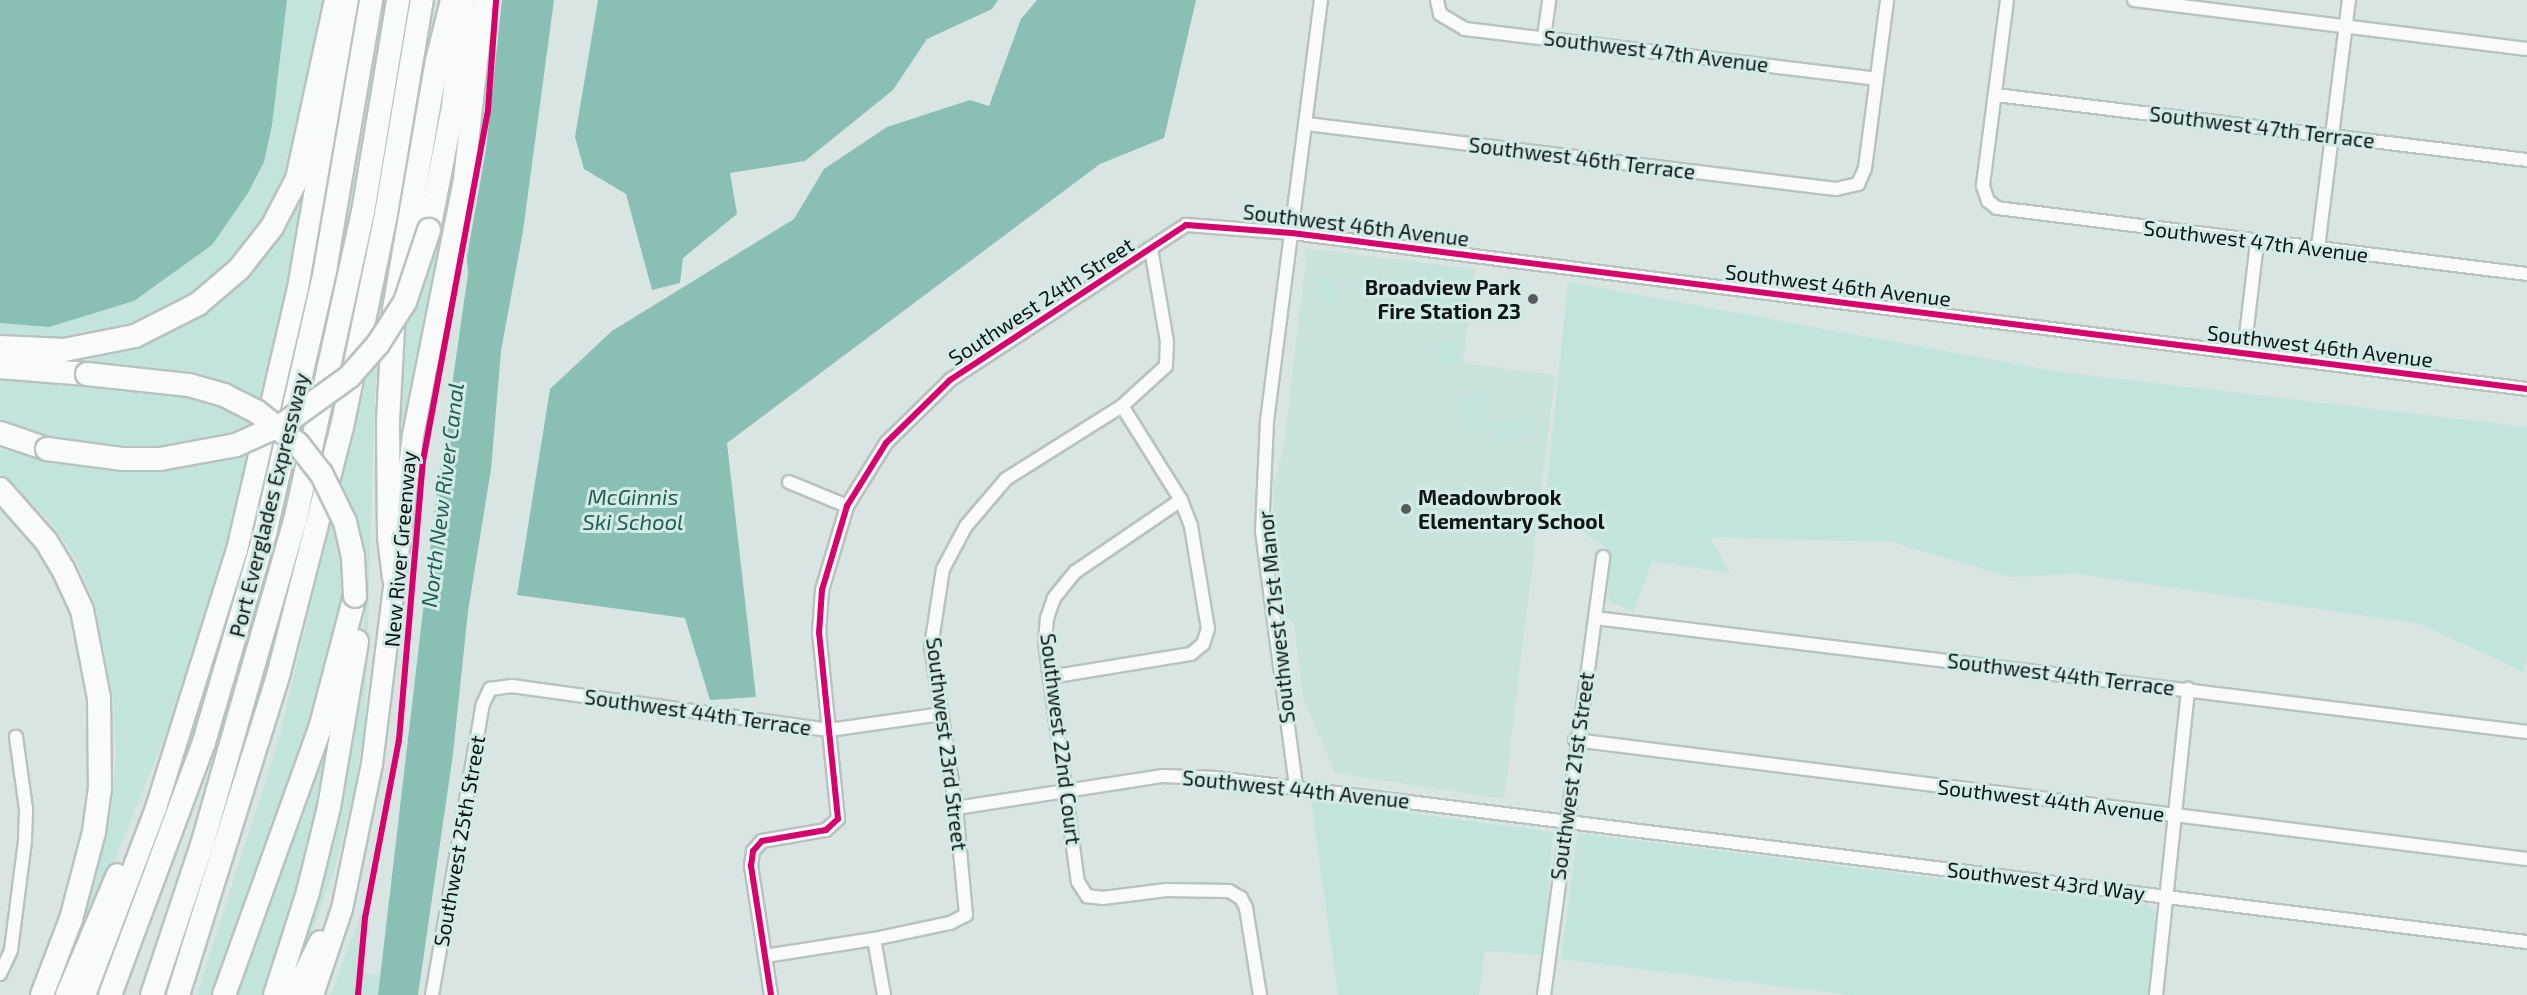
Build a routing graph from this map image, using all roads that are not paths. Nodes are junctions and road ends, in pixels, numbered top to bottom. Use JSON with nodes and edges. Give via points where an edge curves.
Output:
{"nodes":[{"id":1,"x":336,"y":0,"type":"edge"},
{"id":2,"x":348,"y":0,"type":"edge"},
{"id":3,"x":371,"y":0,"type":"edge"},
{"id":4,"x":398,"y":0,"type":"edge"},
{"id":5,"x":422,"y":0,"type":"edge"},
{"id":6,"x":452,"y":0,"type":"edge"},
{"id":7,"x":463,"y":0,"type":"edge"},
{"id":8,"x":484,"y":0,"type":"edge"},
{"id":9,"x":1321,"y":0,"type":"edge"},
{"id":10,"x":1437,"y":0,"type":"edge"},
{"id":11,"x":1549,"y":0,"type":"edge"},
{"id":12,"x":1887,"y":0,"type":"edge"},
{"id":13,"x":2007,"y":0,"type":"edge"},
{"id":14,"x":2134,"y":0,"type":"edge"},
{"id":15,"x":2349,"y":0,"type":"edge"},
{"id":16,"x":2235,"y":6,"type":"edge"},
{"id":17,"x":2346,"y":27,"type":"junction"},
{"id":18,"x":1544,"y":36,"type":"junction"},
{"id":19,"x":2527,"y":49,"type":"edge"},
{"id":20,"x":1876,"y":79,"type":"junction"},
{"id":21,"x":1996,"y":95,"type":"junction"},
{"id":22,"x":1307,"y":124,"type":"junction"},
{"id":23,"x":2332,"y":136,"type":"junction"},
{"id":24,"x":2527,"y":160,"type":"edge"},
{"id":25,"x":1292,"y":233,"type":"junction"},
{"id":26,"x":2257,"y":243,"type":"junction"},
{"id":27,"x":1151,"y":248,"type":"junction"},
{"id":28,"x":2318,"y":248,"type":"junction"},
{"id":29,"x":2527,"y":274,"type":"edge"},
{"id":30,"x":0,"y":347,"type":"edge"},
{"id":31,"x":2244,"y":353,"type":"junction"},
{"id":32,"x":0,"y":368,"type":"edge"},
{"id":33,"x":2527,"y":389,"type":"edge"},
{"id":34,"x":1122,"y":406,"type":"junction"},
{"id":35,"x":0,"y":433,"type":"edge"},
{"id":36,"x":0,"y":442,"type":"edge"},
{"id":37,"x":46,"y":449,"type":"junction"},
{"id":38,"x":789,"y":482,"type":"dead end"},
{"id":39,"x":0,"y":489,"type":"edge"},
{"id":40,"x":0,"y":500,"type":"edge"},
{"id":41,"x":1181,"y":500,"type":"junction"},
{"id":42,"x":847,"y":506,"type":"junction"},
{"id":43,"x":27,"y":519,"type":"junction"},
{"id":44,"x":1603,"y":557,"type":"dead end"},
{"id":45,"x":394,"y":578,"type":"junction"},
{"id":46,"x":355,"y":596,"type":"junction"},
{"id":47,"x":1595,"y":618,"type":"junction"},
{"id":48,"x":1050,"y":677,"type":"junction"},
{"id":49,"x":197,"y":687,"type":"junction"},
{"id":50,"x":490,"y":689,"type":"joint"},
{"id":51,"x":2188,"y":689,"type":"junction"},
{"id":52,"x":941,"y":714,"type":"junction"},
{"id":53,"x":829,"y":730,"type":"junction"},
{"id":54,"x":2527,"y":732,"type":"edge"},
{"id":55,"x":15,"y":737,"type":"dead end"},
{"id":56,"x":233,"y":737,"type":"junction"},
{"id":57,"x":1575,"y":740,"type":"junction"},
{"id":58,"x":1296,"y":786,"type":"junction"},
{"id":59,"x":1067,"y":789,"type":"junction"},
{"id":60,"x":956,"y":808,"type":"junction"},
{"id":61,"x":2175,"y":815,"type":"junction"},
{"id":62,"x":362,"y":818,"type":"junction"},
{"id":63,"x":1565,"y":821,"type":"junction"},
{"id":64,"x":2527,"y":859,"type":"edge"},
{"id":65,"x":2165,"y":896,"type":"junction"},
{"id":66,"x":249,"y":927,"type":"junction"},
{"id":67,"x":874,"y":939,"type":"junction"},
{"id":68,"x":2527,"y":942,"type":"edge"},
{"id":69,"x":765,"y":956,"type":"junction"},
{"id":70,"x":54,"y":961,"type":"junction"},
{"id":71,"x":0,"y":974,"type":"edge"},
{"id":72,"x":35,"y":995,"type":"edge"},
{"id":73,"x":42,"y":995,"type":"edge"},
{"id":74,"x":66,"y":995,"type":"edge"},
{"id":75,"x":85,"y":995,"type":"edge"},
{"id":76,"x":110,"y":995,"type":"edge"},
{"id":77,"x":139,"y":995,"type":"edge"},
{"id":78,"x":152,"y":995,"type":"edge"},
{"id":79,"x":178,"y":995,"type":"edge"},
{"id":80,"x":217,"y":995,"type":"edge"},
{"id":81,"x":224,"y":995,"type":"edge"},
{"id":82,"x":275,"y":995,"type":"edge"},
{"id":83,"x":293,"y":995,"type":"edge"},
{"id":84,"x":313,"y":995,"type":"edge"},
{"id":85,"x":432,"y":995,"type":"edge"},
{"id":86,"x":771,"y":995,"type":"edge"},
{"id":87,"x":884,"y":995,"type":"edge"},
{"id":88,"x":1259,"y":995,"type":"edge"},
{"id":89,"x":1544,"y":995,"type":"edge"},
{"id":90,"x":2156,"y":995,"type":"edge"}],
"edges":[{"from":1,"to":30,"type":"highway","via":[[297,179],[272,227],[239,269],[190,309],[135,336],[64,350]]},
{"from":2,"to":49,"type":"main road","via":[[325,147],[283,359],[240,540]]},
{"from":3,"to":76,"type":"highway","name":"Port Everglades Expressway","via":[[325,270],[262,545],[204,742]]},
{"from":4,"to":56,"type":"highway","via":[[336,342],[295,521]]},
{"from":5,"to":79,"type":"highway","via":[[386,214],[342,427],[279,672]]},
{"from":6,"to":45,"type":"highway","via":[[437,61],[394,309],[388,432],[389,537]]},
{"from":7,"to":37,"type":"highway","bridge":true,"via":[[453,107],[429,230],[405,302],[378,344],[349,377],[285,423],[236,445],[160,459],[123,459]]},
{"from":8,"to":45,"type":"main road","via":[[470,142],[420,392]]},
{"from":9,"to":22,"type":"street"},
{"from":10,"to":18,"type":"street","name":"Southwest 47th Avenue","via":[[1440,14],[1465,29]]},
{"from":11,"to":18,"type":"street"},
{"from":12,"to":20,"type":"street"},
{"from":13,"to":21,"type":"street"},
{"from":14,"to":16,"type":"street"},
{"from":15,"to":17,"type":"street"},
{"from":16,"to":17,"type":"street"},
{"from":17,"to":19,"type":"street"},
{"from":17,"to":23,"type":"street"},
{"from":18,"to":20,"type":"street","name":"Southwest 47th Avenue"},
{"from":20,"to":22,"type":"street","name":"Southwest 46th Terrace","via":[[1865,168],[1858,184],[1836,189]]},
{"from":21,"to":23,"type":"street","name":"Southwest 47th Terrace"},
{"from":21,"to":26,"type":"street","name":"Southwest 47th Avenue","via":[[1983,186],[1988,201],[1997,208]]},
{"from":22,"to":25,"type":"street"},
{"from":23,"to":24,"type":"street","name":"Southwest 47th Terrace"},
{"from":23,"to":28,"type":"street"},
{"from":25,"to":27,"type":"street","name":"Southwest 46th Avenue","via":[[1196,224],[1178,228]]},
{"from":25,"to":31,"type":"street","name":"Southwest 46th Avenue"},
{"from":25,"to":58,"type":"street","name":"Southwest 21st Manor","via":[[1267,422],[1262,531]]},
{"from":26,"to":28,"type":"street","name":"Southwest 47th Avenue"},
{"from":26,"to":31,"type":"street"},
{"from":27,"to":34,"type":"street","name":"Southwest 23rd Street","via":[[1167,342],[1166,366]]},
{"from":27,"to":42,"type":"street","name":"Southwest 24th Street","via":[[950,380],[886,443]]},
{"from":28,"to":29,"type":"street","name":"Southwest 47th Avenue"},
{"from":31,"to":33,"type":"street","name":"Southwest 46th Avenue"},
{"from":32,"to":46,"type":"highway","bridge":true,"via":[[189,385],[224,395],[256,411],[298,444],[321,473],[345,522],[353,557]]},
{"from":34,"to":41,"type":"street"},
{"from":34,"to":52,"type":"street","name":"Southwest 23rd Street","via":[[1006,479],[966,526],[943,569],[934,610],[931,647]]},
{"from":35,"to":37,"type":"highway"},
{"from":36,"to":37,"type":"highway"},
{"from":38,"to":42,"type":"street"},
{"from":39,"to":43,"type":"highway"},
{"from":40,"to":43,"type":"highway"},
{"from":41,"to":48,"type":"street","name":"Southwest 22nd Court","via":[[1075,572],[1054,598],[1045,642]]},
{"from":41,"to":48,"type":"street","via":[[1191,526],[1208,629],[1203,644],[1191,654]]},
{"from":42,"to":53,"type":"street","name":"Southwest 24th Street","via":[[822,590],[819,633]]},
{"from":43,"to":70,"type":"highway","via":[[63,569],[82,610],[99,698],[100,788],[85,876]]},
{"from":44,"to":47,"type":"street","name":"Southwest 21st Street"},
{"from":45,"to":62,"type":"main road","via":[[380,711]]},
{"from":46,"to":66,"type":"highway","via":[[320,729]]},
{"from":46,"to":82,"type":"highway","via":[[358,621],[351,684],[328,807],[290,954]]},
{"from":47,"to":51,"type":"street","name":"Southwest 44th Terrace"},
{"from":47,"to":57,"type":"street","name":"Southwest 21st Street"},
{"from":48,"to":59,"type":"street","name":"Southwest 22nd Court"},
{"from":49,"to":74,"type":"main road"},
{"from":49,"to":75,"type":"main road"},
{"from":50,"to":53,"type":"street","name":"Southwest 44th Terrace","via":[[512,686]]},
{"from":50,"to":85,"type":"street","name":"Southwest 25th Street","via":[[483,704]]},
{"from":51,"to":54,"type":"street","name":"Southwest 44th Terrace"},
{"from":51,"to":61,"type":"street"},
{"from":52,"to":53,"type":"street","name":"Southwest 44th Terrace"},
{"from":52,"to":60,"type":"street","name":"Southwest 23rd Street"},
{"from":53,"to":69,"type":"street","name":"Southwest 24th Street","via":[[838,819],[826,830],[762,841],[753,851],[751,866]]},
{"from":55,"to":71,"type":"street","via":[[26,809],[25,840],[11,950]]},
{"from":56,"to":77,"type":"highway","via":[[175,906]]},
{"from":56,"to":78,"type":"highway"},
{"from":57,"to":61,"type":"street","name":"Southwest 44th Avenue"},
{"from":57,"to":63,"type":"street","name":"Southwest 21st Street"},
{"from":58,"to":59,"type":"street","name":"Southwest 44th Avenue","via":[[1162,776]]},
{"from":58,"to":63,"type":"street","name":"Southwest 44th Avenue"},
{"from":59,"to":60,"type":"street","name":"Southwest 44th Avenue"},
{"from":59,"to":88,"type":"street","name":"Southwest 22nd Court","via":[[1078,882],[1087,896],[1166,890],[1229,891],[1241,897]]},
{"from":60,"to":67,"type":"street","name":"Southwest 23rd Street","via":[[966,915],[950,923]]},
{"from":61,"to":64,"type":"street","name":"Southwest 44th Avenue"},
{"from":61,"to":65,"type":"street"},
{"from":62,"to":83,"type":"main road","via":[[323,934]]},
{"from":62,"to":84,"type":"main road","via":[[342,909]]},
{"from":63,"to":65,"type":"street","name":"Southwest 43rd Way"},
{"from":63,"to":89,"type":"street","name":"Southwest 21st Street"},
{"from":65,"to":68,"type":"street","name":"Southwest 43rd Way"},
{"from":65,"to":90,"type":"street"},
{"from":66,"to":80,"type":"highway"},
{"from":66,"to":81,"type":"highway"},
{"from":67,"to":69,"type":"street"},
{"from":67,"to":87,"type":"street"},
{"from":69,"to":86,"type":"street","name":"Southwest 24th Street"},
{"from":70,"to":72,"type":"highway"},
{"from":70,"to":73,"type":"highway"}]}
